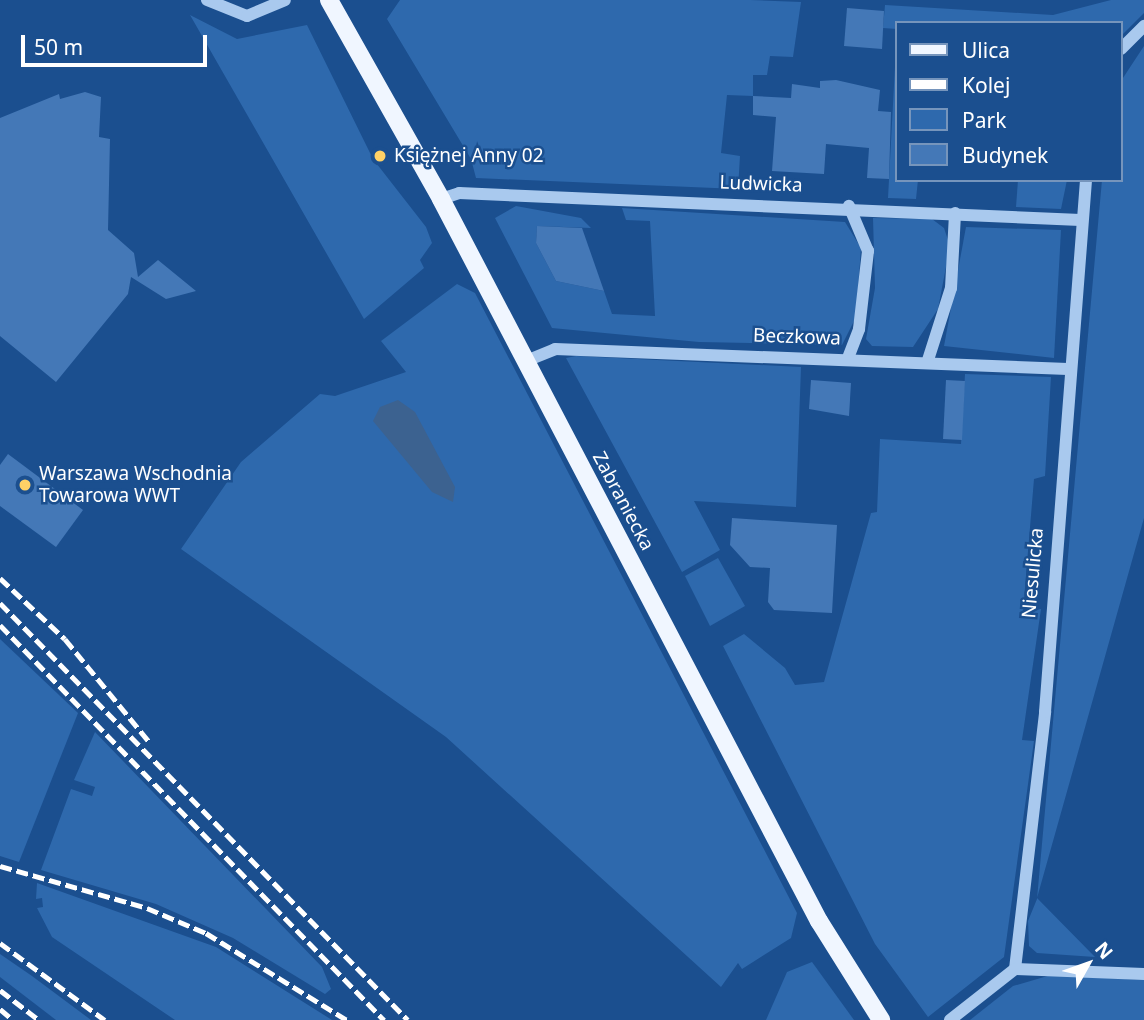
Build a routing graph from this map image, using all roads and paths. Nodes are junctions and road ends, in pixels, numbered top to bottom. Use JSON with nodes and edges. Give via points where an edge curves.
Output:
{"nodes":[{"id":1,"x":207,"y":0,"type":"edge"},
{"id":2,"x":285,"y":0,"type":"edge"},
{"id":3,"x":329,"y":0,"type":"edge"},
{"id":4,"x":1144,"y":26,"type":"edge"},
{"id":5,"x":1123,"y":47,"type":"edge"},
{"id":6,"x":1086,"y":182,"type":"edge"},
{"id":7,"x":441,"y":199,"type":"junction"},
{"id":8,"x":849,"y":206,"type":"junction"},
{"id":9,"x":955,"y":213,"type":"junction"},
{"id":10,"x":1080,"y":220,"type":"junction"},
{"id":11,"x":848,"y":358,"type":"junction"},
{"id":12,"x":928,"y":360,"type":"junction"},
{"id":13,"x":526,"y":361,"type":"junction"},
{"id":14,"x":1068,"y":369,"type":"junction"},
{"id":15,"x":1015,"y":969,"type":"junction"},
{"id":16,"x":1144,"y":974,"type":"edge"},
{"id":17,"x":881,"y":1020,"type":"edge"},
{"id":18,"x":950,"y":1020,"type":"edge"}],
"edges":[{"from":1,"to":2,"type":"street","via":[[247,16]]},
{"from":3,"to":7,"type":"main road","name":"Zabraniecka"},
{"from":4,"to":5,"type":"street"},
{"from":6,"to":10,"type":"street","name":"Niesulicka"},
{"from":7,"to":8,"type":"street","name":"Ludwicka","via":[[459,193]]},
{"from":7,"to":13,"type":"main road","name":"Zabraniecka"},
{"from":8,"to":9,"type":"street","name":"Ludwicka"},
{"from":8,"to":11,"type":"street","via":[[868,251],[859,329]]},
{"from":9,"to":10,"type":"street","name":"Ludwicka"},
{"from":9,"to":12,"type":"street","via":[[951,288]]},
{"from":10,"to":14,"type":"street","name":"Niesulicka"},
{"from":11,"to":12,"type":"street","name":"Beczkowa"},
{"from":11,"to":13,"type":"street","name":"Beczkowa","via":[[555,349]]},
{"from":12,"to":14,"type":"street","name":"Beczkowa"},
{"from":13,"to":17,"type":"main road","name":"Zabraniecka","via":[[819,921]]},
{"from":14,"to":15,"type":"street","name":"Niesulicka","via":[[1045,712]]},
{"from":15,"to":16,"type":"street"},
{"from":15,"to":18,"type":"street"}]}
